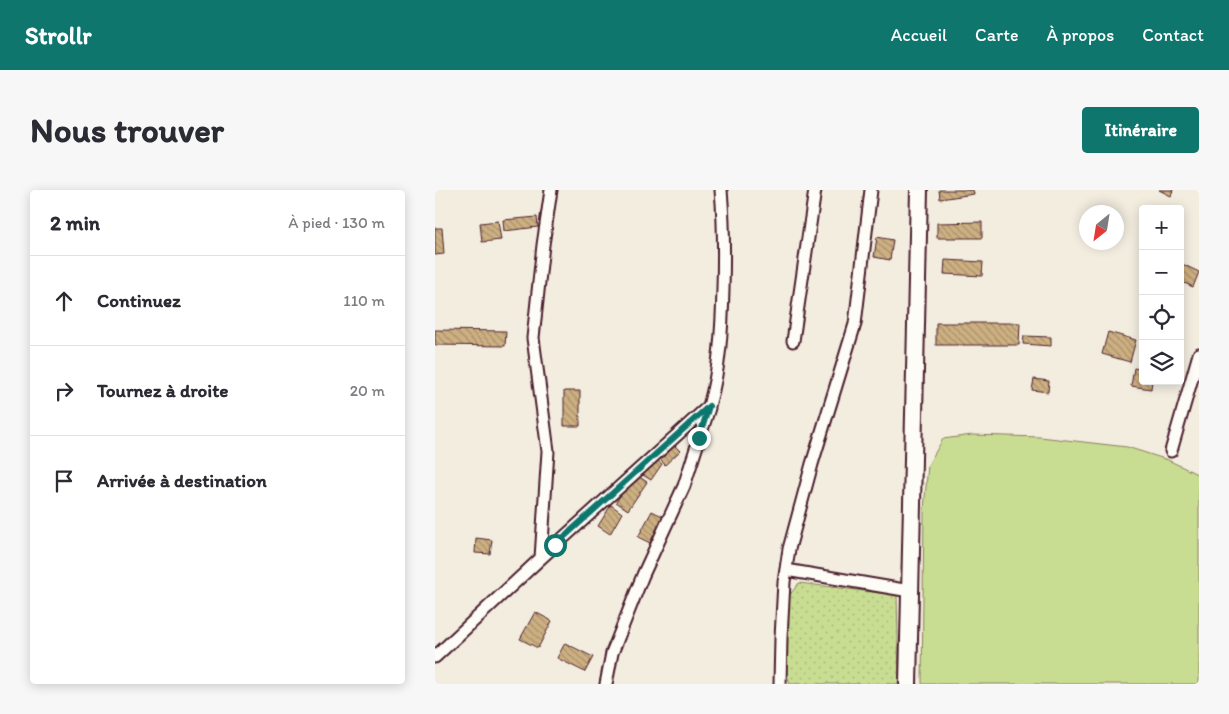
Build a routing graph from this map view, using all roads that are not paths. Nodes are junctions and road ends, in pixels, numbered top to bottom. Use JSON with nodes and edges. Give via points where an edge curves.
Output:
{"nodes":[{"id":1,"x":551,"y":190,"type":"edge"},
{"id":2,"x":721,"y":190,"type":"edge"},
{"id":3,"x":815,"y":190,"type":"edge"},
{"id":4,"x":871,"y":190,"type":"edge"},
{"id":5,"x":919,"y":190,"type":"edge"},
{"id":6,"x":793,"y":341,"type":"dead end"},
{"id":7,"x":1199,"y":354,"type":"edge"},
{"id":8,"x":709,"y":406,"type":"junction"},
{"id":9,"x":1171,"y":451,"type":"dead end"},
{"id":10,"x":541,"y":558,"type":"junction"},
{"id":11,"x":786,"y":570,"type":"junction"},
{"id":12,"x":910,"y":591,"type":"junction"},
{"id":13,"x":435,"y":658,"type":"edge"},
{"id":14,"x":606,"y":684,"type":"edge"},
{"id":15,"x":780,"y":684,"type":"edge"},
{"id":16,"x":908,"y":684,"type":"edge"}],
"edges":[{"from":1,"to":10,"type":"street","via":[[533,338],[548,451]]},
{"from":2,"to":8,"type":"street","via":[[724,232],[722,330],[716,381]]},
{"from":3,"to":6,"type":"street"},
{"from":4,"to":11,"type":"street","via":[[855,324],[812,464]]},
{"from":5,"to":12,"type":"street"},
{"from":7,"to":9,"type":"street"},
{"from":8,"to":10,"type":"street"},
{"from":8,"to":14,"type":"street","via":[[684,486],[612,653]]},
{"from":10,"to":13,"type":"street"},
{"from":11,"to":12,"type":"street"},
{"from":11,"to":15,"type":"street"},
{"from":12,"to":16,"type":"street"}]}
